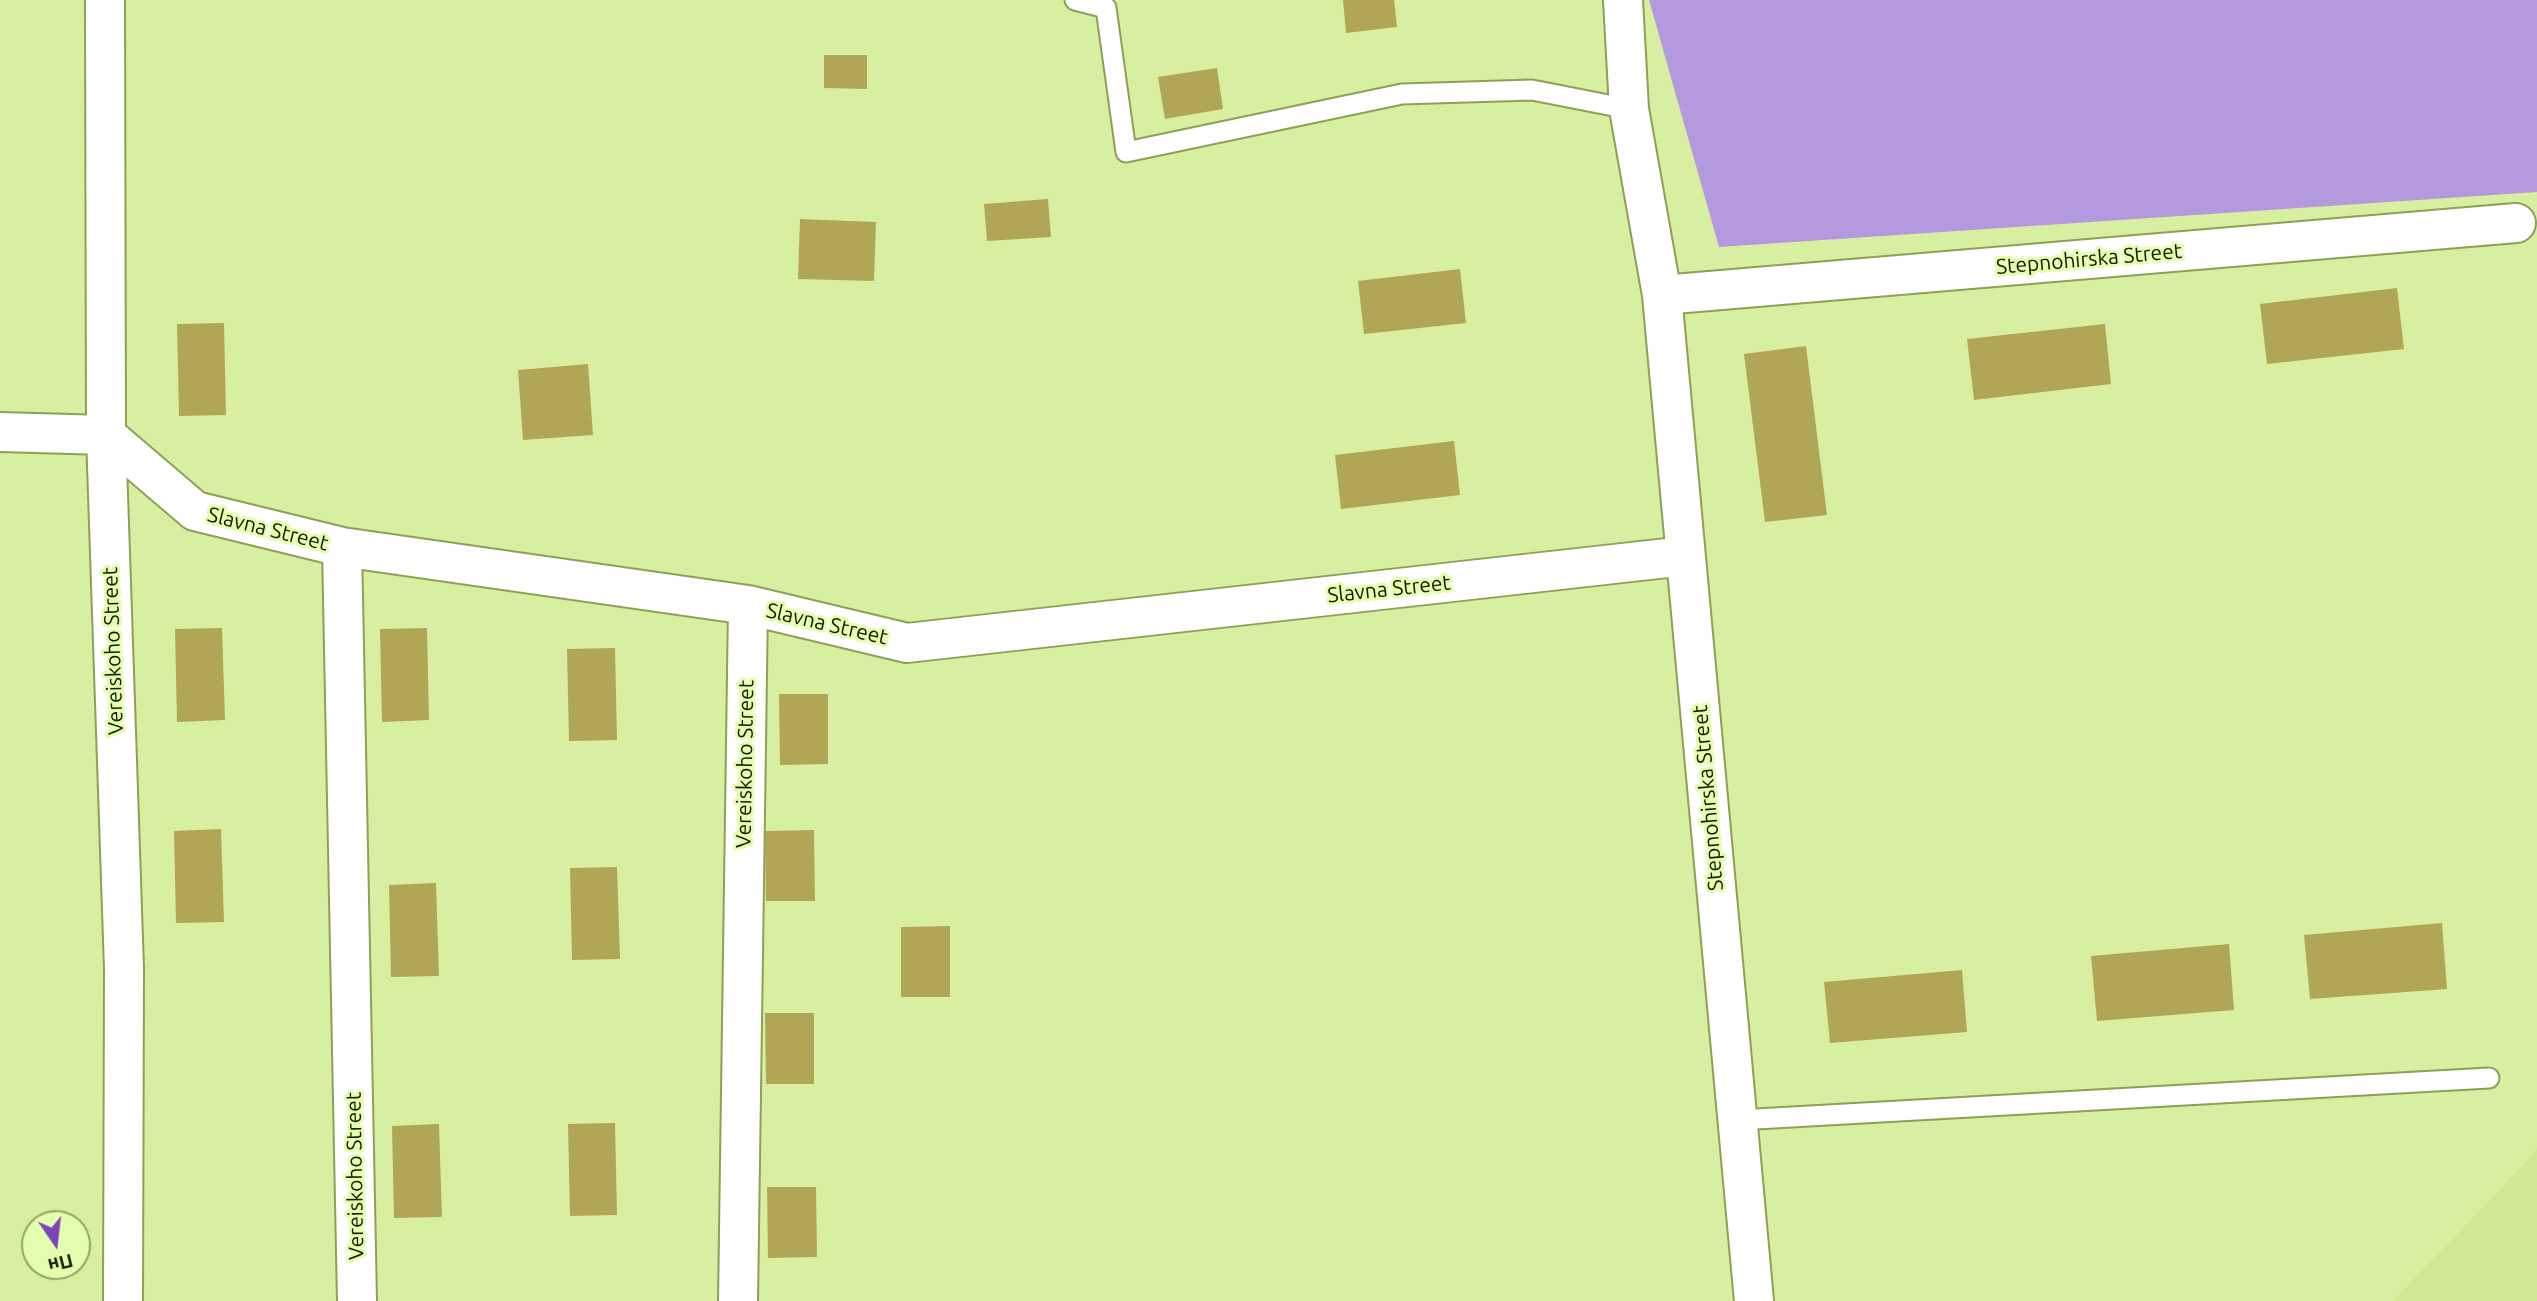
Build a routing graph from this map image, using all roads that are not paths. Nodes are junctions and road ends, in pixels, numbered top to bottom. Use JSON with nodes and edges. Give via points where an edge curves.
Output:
{"nodes":[{"id":1,"x":105,"y":0,"type":"edge"},
{"id":2,"x":1075,"y":0,"type":"edge"},
{"id":3,"x":1623,"y":0,"type":"edge"},
{"id":4,"x":1629,"y":109,"type":"junction"},
{"id":5,"x":2526,"y":221,"type":"edge"},
{"id":6,"x":1662,"y":295,"type":"junction"},
{"id":7,"x":0,"y":432,"type":"edge"},
{"id":8,"x":106,"y":435,"type":"junction"},
{"id":9,"x":342,"y":547,"type":"junction"},
{"id":10,"x":1685,"y":556,"type":"junction"},
{"id":11,"x":748,"y":605,"type":"junction"},
{"id":12,"x":2489,"y":1078,"type":"dead end"},
{"id":13,"x":1738,"y":1120,"type":"junction"},
{"id":14,"x":123,"y":1301,"type":"edge"},
{"id":15,"x":357,"y":1301,"type":"edge"},
{"id":16,"x":738,"y":1301,"type":"edge"},
{"id":17,"x":1754,"y":1301,"type":"edge"}],
"edges":[{"from":1,"to":8,"type":"street","name":"Vereiskoho Street"},
{"from":2,"to":4,"type":"lane","via":[[1106,8],[1126,152],[1402,94],[1532,90]]},
{"from":3,"to":4,"type":"street","name":"Stepnohirska Street"},
{"from":4,"to":6,"type":"street","name":"Stepnohirska Street"},
{"from":5,"to":6,"type":"street","name":"Stepnohirska Street"},
{"from":6,"to":10,"type":"street","name":"Stepnohirska Street"},
{"from":7,"to":8,"type":"street"},
{"from":8,"to":9,"type":"street","name":"Slavna Street","via":[[195,511]]},
{"from":8,"to":14,"type":"street","name":"Vereiskoho Street","via":[[124,969]]},
{"from":9,"to":11,"type":"street","name":"Slavna Street"},
{"from":9,"to":15,"type":"street","name":"Vereiskoho Street"},
{"from":10,"to":11,"type":"street","name":"Slavna Street","via":[[907,643]]},
{"from":10,"to":13,"type":"street","name":"Stepnohirska Street"},
{"from":11,"to":16,"type":"street","name":"Vereiskoho Street"},
{"from":12,"to":13,"type":"lane"},
{"from":13,"to":17,"type":"street","name":"Stepnohirska Street"}]}
